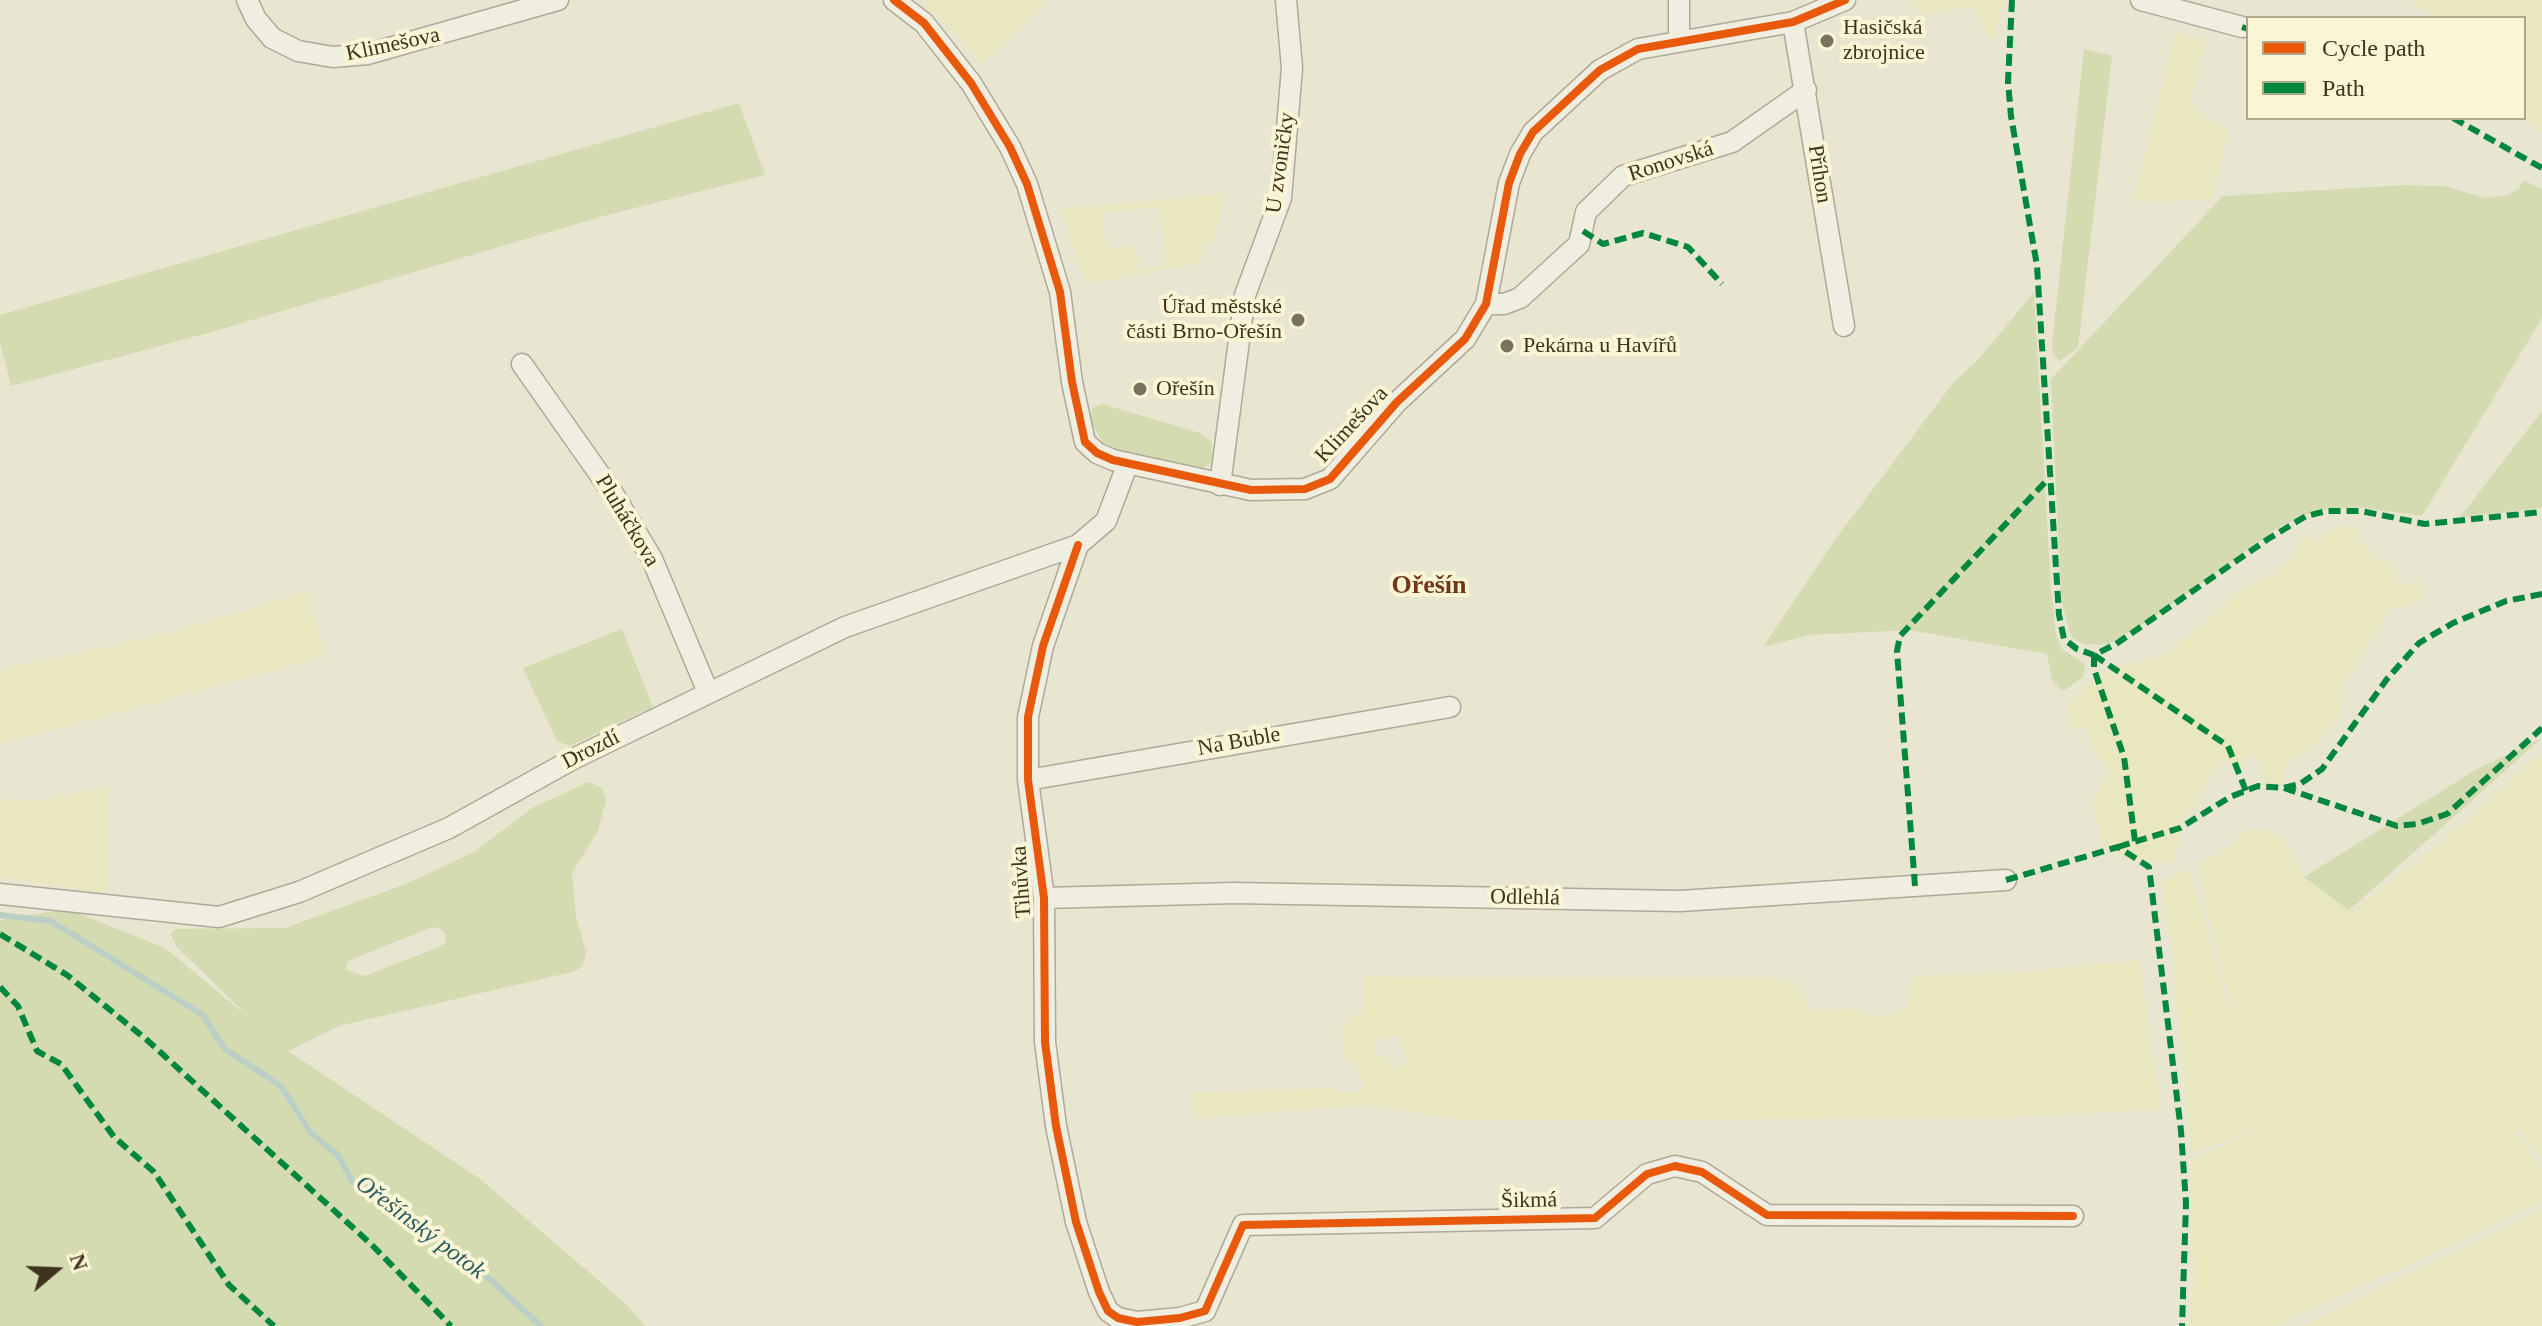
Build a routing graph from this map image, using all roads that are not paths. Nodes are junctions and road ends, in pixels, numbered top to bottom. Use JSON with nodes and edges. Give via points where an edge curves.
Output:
{"nodes":[{"id":1,"x":247,"y":0,"type":"edge"},
{"id":2,"x":558,"y":0,"type":"edge"},
{"id":3,"x":894,"y":0,"type":"edge"},
{"id":4,"x":1286,"y":0,"type":"edge"},
{"id":5,"x":1304,"y":0,"type":"edge"},
{"id":6,"x":1679,"y":0,"type":"edge"},
{"id":7,"x":1845,"y":0,"type":"edge"},
{"id":8,"x":2141,"y":0,"type":"edge"},
{"id":9,"x":1793,"y":22,"type":"junction"},
{"id":10,"x":1288,"y":26,"type":"junction"},
{"id":11,"x":2242,"y":27,"type":"dead end"},
{"id":12,"x":1679,"y":40,"type":"junction"},
{"id":13,"x":1806,"y":90,"type":"junction"},
{"id":14,"x":1486,"y":304,"type":"junction"},
{"id":15,"x":1844,"y":326,"type":"dead end"},
{"id":16,"x":522,"y":364,"type":"dead end"},
{"id":17,"x":1128,"y":463,"type":"junction"},
{"id":18,"x":1220,"y":485,"type":"junction"},
{"id":19,"x":1078,"y":545,"type":"junction"},
{"id":20,"x":708,"y":692,"type":"junction"},
{"id":21,"x":1450,"y":707,"type":"dead end"},
{"id":22,"x":1028,"y":780,"type":"junction"},
{"id":23,"x":2006,"y":880,"type":"dead end"},
{"id":24,"x":0,"y":894,"type":"edge"},
{"id":25,"x":1044,"y":898,"type":"junction"},
{"id":26,"x":2073,"y":1216,"type":"dead end"},
{"id":27,"x":1076,"y":1222,"type":"joint"}],
"edges":[{"from":1,"to":2,"type":"street","name":"Klimešova","via":[[272,38],[298,51],[333,57],[368,54]]},
{"from":3,"to":17,"type":"street","name":"Klimešova","via":[[924,23],[971,83],[1010,147],[1050,251],[1085,442],[1097,453]]},
{"from":4,"to":10,"type":"street","name":"U zvoničky"},
{"from":5,"to":10,"type":"street"},
{"from":6,"to":12,"type":"street"},
{"from":7,"to":9,"type":"street","name":"Klimešova"},
{"from":8,"to":11,"type":"street"},
{"from":9,"to":12,"type":"street","name":"Klimešova"},
{"from":9,"to":13,"type":"street","name":"Příhon"},
{"from":10,"to":18,"type":"street","name":"U zvoničky","via":[[1292,68],[1281,198],[1245,295]]},
{"from":12,"to":14,"type":"street","name":"Klimešova","via":[[1615,60],[1533,132],[1509,183]]},
{"from":13,"to":14,"type":"street","name":"Ronovská","via":[[1732,142],[1623,176],[1586,212],[1579,244],[1520,298]]},
{"from":13,"to":15,"type":"street","name":"Příhon"},
{"from":14,"to":18,"type":"street","name":"Klimešova","via":[[1465,339],[1397,402],[1330,479],[1305,489]]},
{"from":16,"to":20,"type":"street","name":"Pluháčkova","via":[[652,559]]},
{"from":17,"to":18,"type":"street","name":"Klimešova"},
{"from":17,"to":19,"type":"street","name":"Drozdí","via":[[1106,521]]},
{"from":19,"to":20,"type":"street","name":"Drozdí","via":[[845,627]]},
{"from":19,"to":22,"type":"street","name":"Tihůvka","via":[[1035,684],[1028,717]]},
{"from":20,"to":24,"type":"street","name":"Drozdí","via":[[449,828],[299,892],[219,917]]},
{"from":21,"to":22,"type":"street","name":"Na Buble"},
{"from":22,"to":25,"type":"street","name":"Tihůvka"},
{"from":23,"to":25,"type":"street","name":"Odlehlá","via":[[1680,901],[1234,893]]},
{"from":25,"to":27,"type":"street","name":"Tihůvka","via":[[1045,1042]]},
{"from":26,"to":27,"type":"street","name":"Šikmá","via":[[1767,1215],[1702,1172],[1675,1166],[1647,1174],[1595,1218],[1243,1225],[1205,1311],[1137,1322],[1108,1311]]}]}
